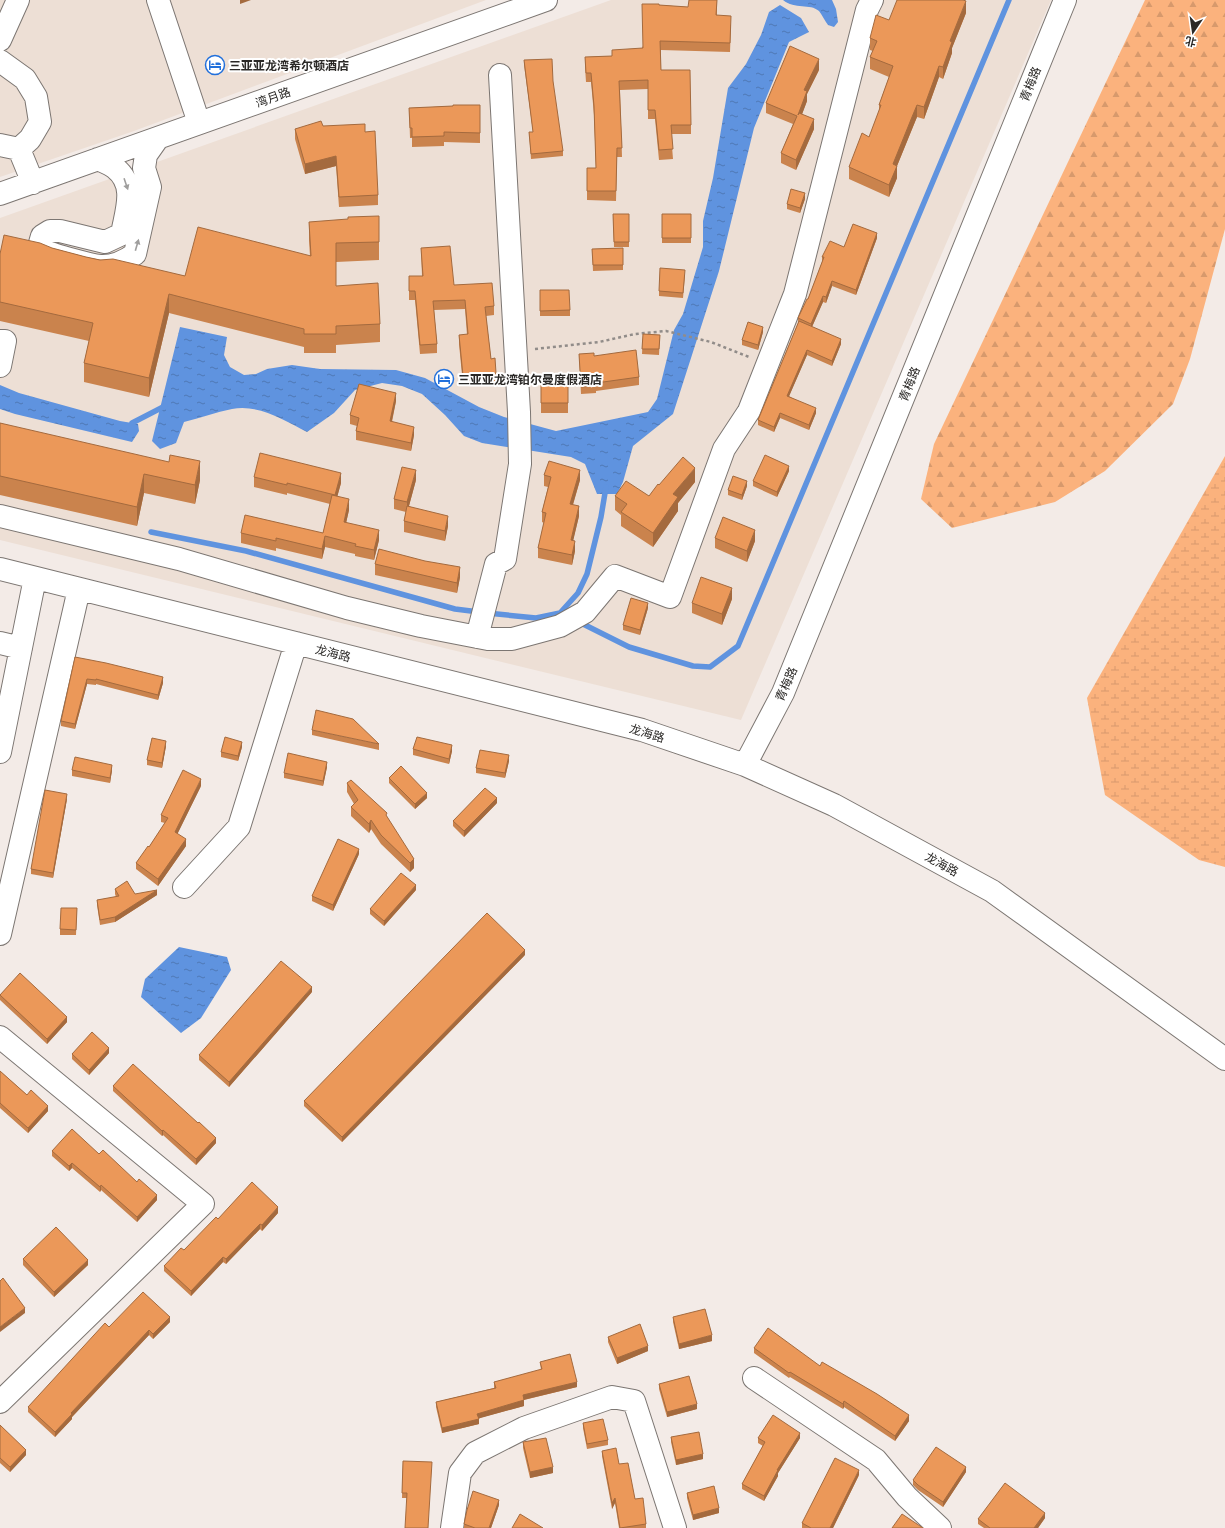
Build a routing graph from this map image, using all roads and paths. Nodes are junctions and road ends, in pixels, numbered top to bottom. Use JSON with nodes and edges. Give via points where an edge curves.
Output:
{"nodes":[{"id":1,"x":18,"y":0,"type":"edge"},
{"id":2,"x":158,"y":0,"type":"edge"},
{"id":3,"x":546,"y":0,"type":"edge"},
{"id":4,"x":872,"y":0,"type":"edge"},
{"id":5,"x":1064,"y":0,"type":"edge"},
{"id":6,"x":0,"y":40,"type":"edge"},
{"id":7,"x":0,"y":61,"type":"edge"},
{"id":8,"x":500,"y":75,"type":"dead end"},
{"id":9,"x":199,"y":123,"type":"junction"},
{"id":10,"x":158,"y":138,"type":"junction"},
{"id":11,"x":10,"y":147,"type":"edge"},
{"id":12,"x":98,"y":159,"type":"junction"},
{"id":13,"x":33,"y":183,"type":"junction"},
{"id":14,"x":0,"y":194,"type":"edge"},
{"id":15,"x":0,"y":340,"type":"edge"},
{"id":16,"x":516,"y":351,"type":"junction"},
{"id":17,"x":768,"y":365,"type":"junction"},
{"id":18,"x":0,"y":366,"type":"edge"},
{"id":19,"x":0,"y":516,"type":"edge"},
{"id":20,"x":0,"y":569,"type":"edge"},
{"id":21,"x":35,"y":578,"type":"junction"},
{"id":22,"x":79,"y":589,"type":"junction"},
{"id":23,"x":476,"y":637,"type":"junction"},
{"id":24,"x":0,"y":643,"type":"edge"},
{"id":25,"x":296,"y":644,"type":"junction"},
{"id":26,"x":21,"y":648,"type":"junction"},
{"id":27,"x":0,"y":752,"type":"edge"},
{"id":28,"x":745,"y":765,"type":"junction"},
{"id":29,"x":184,"y":887,"type":"dead end"},
{"id":30,"x":0,"y":934,"type":"edge"},
{"id":31,"x":0,"y":1037,"type":"edge"},
{"id":32,"x":1225,"y":1059,"type":"edge"},
{"id":33,"x":754,"y":1378,"type":"dead end"},
{"id":34,"x":0,"y":1402,"type":"edge"},
{"id":35,"x":452,"y":1528,"type":"edge"},
{"id":36,"x":675,"y":1528,"type":"edge"},
{"id":37,"x":940,"y":1528,"type":"edge"}],
"edges":[{"from":1,"to":6,"type":"street"},
{"from":2,"to":9,"type":"street"},
{"from":3,"to":9,"type":"street","name":"湾月路"},
{"from":4,"to":17,"type":"street","via":[[867,10],[795,294]]},
{"from":5,"to":28,"type":"street","name":"青梅路","via":[[783,693]]},
{"from":7,"to":11,"type":"street","via":[[25,79],[36,98],[40,122],[30,139]]},
{"from":8,"to":16,"type":"street"},
{"from":9,"to":10,"type":"street","name":"湾月路"},
{"from":10,"to":12,"type":"street","name":"湾月路"},
{"from":12,"to":10,"type":"street","one_way":true,"via":[[114,166],[123,176],[130,193],[122,234],[105,242],[50,231],[42,236],[40,243],[46,250],[55,254],[100,266],[124,261],[135,254],[150,187],[144,168],[146,155]]},
{"from":11,"to":13,"type":"street"},
{"from":12,"to":13,"type":"street","name":"湾月路"},
{"from":13,"to":14,"type":"street","name":"湾月路"},
{"from":15,"to":18,"type":"street","via":[[5,341]]},
{"from":16,"to":17,"type":"path","via":[[599,342],[635,334],[666,331],[704,340]]},
{"from":16,"to":23,"type":"street","via":[[520,464],[505,559],[496,564]]},
{"from":17,"to":23,"type":"street","via":[[749,411],[724,449],[670,597],[615,576],[585,612],[560,626],[512,639],[488,640]]},
{"from":19,"to":23,"type":"street","via":[[179,559],[347,608]]},
{"from":20,"to":21,"type":"street","name":"龙海路"},
{"from":21,"to":22,"type":"street","name":"龙海路"},
{"from":21,"to":26,"type":"street"},
{"from":22,"to":25,"type":"street","name":"龙海路"},
{"from":22,"to":30,"type":"street"},
{"from":24,"to":26,"type":"street"},
{"from":25,"to":28,"type":"street","name":"龙海路","via":[[642,730]]},
{"from":25,"to":29,"type":"street","via":[[238,828]]},
{"from":26,"to":27,"type":"street"},
{"from":28,"to":32,"type":"street","name":"龙海路","via":[[834,805],[992,891]]},
{"from":31,"to":34,"type":"street","via":[[203,1204]]},
{"from":33,"to":37,"type":"street","via":[[876,1460],[907,1497]]},
{"from":35,"to":36,"type":"street","via":[[460,1473],[475,1453],[524,1428],[612,1397],[634,1401]]}]}
